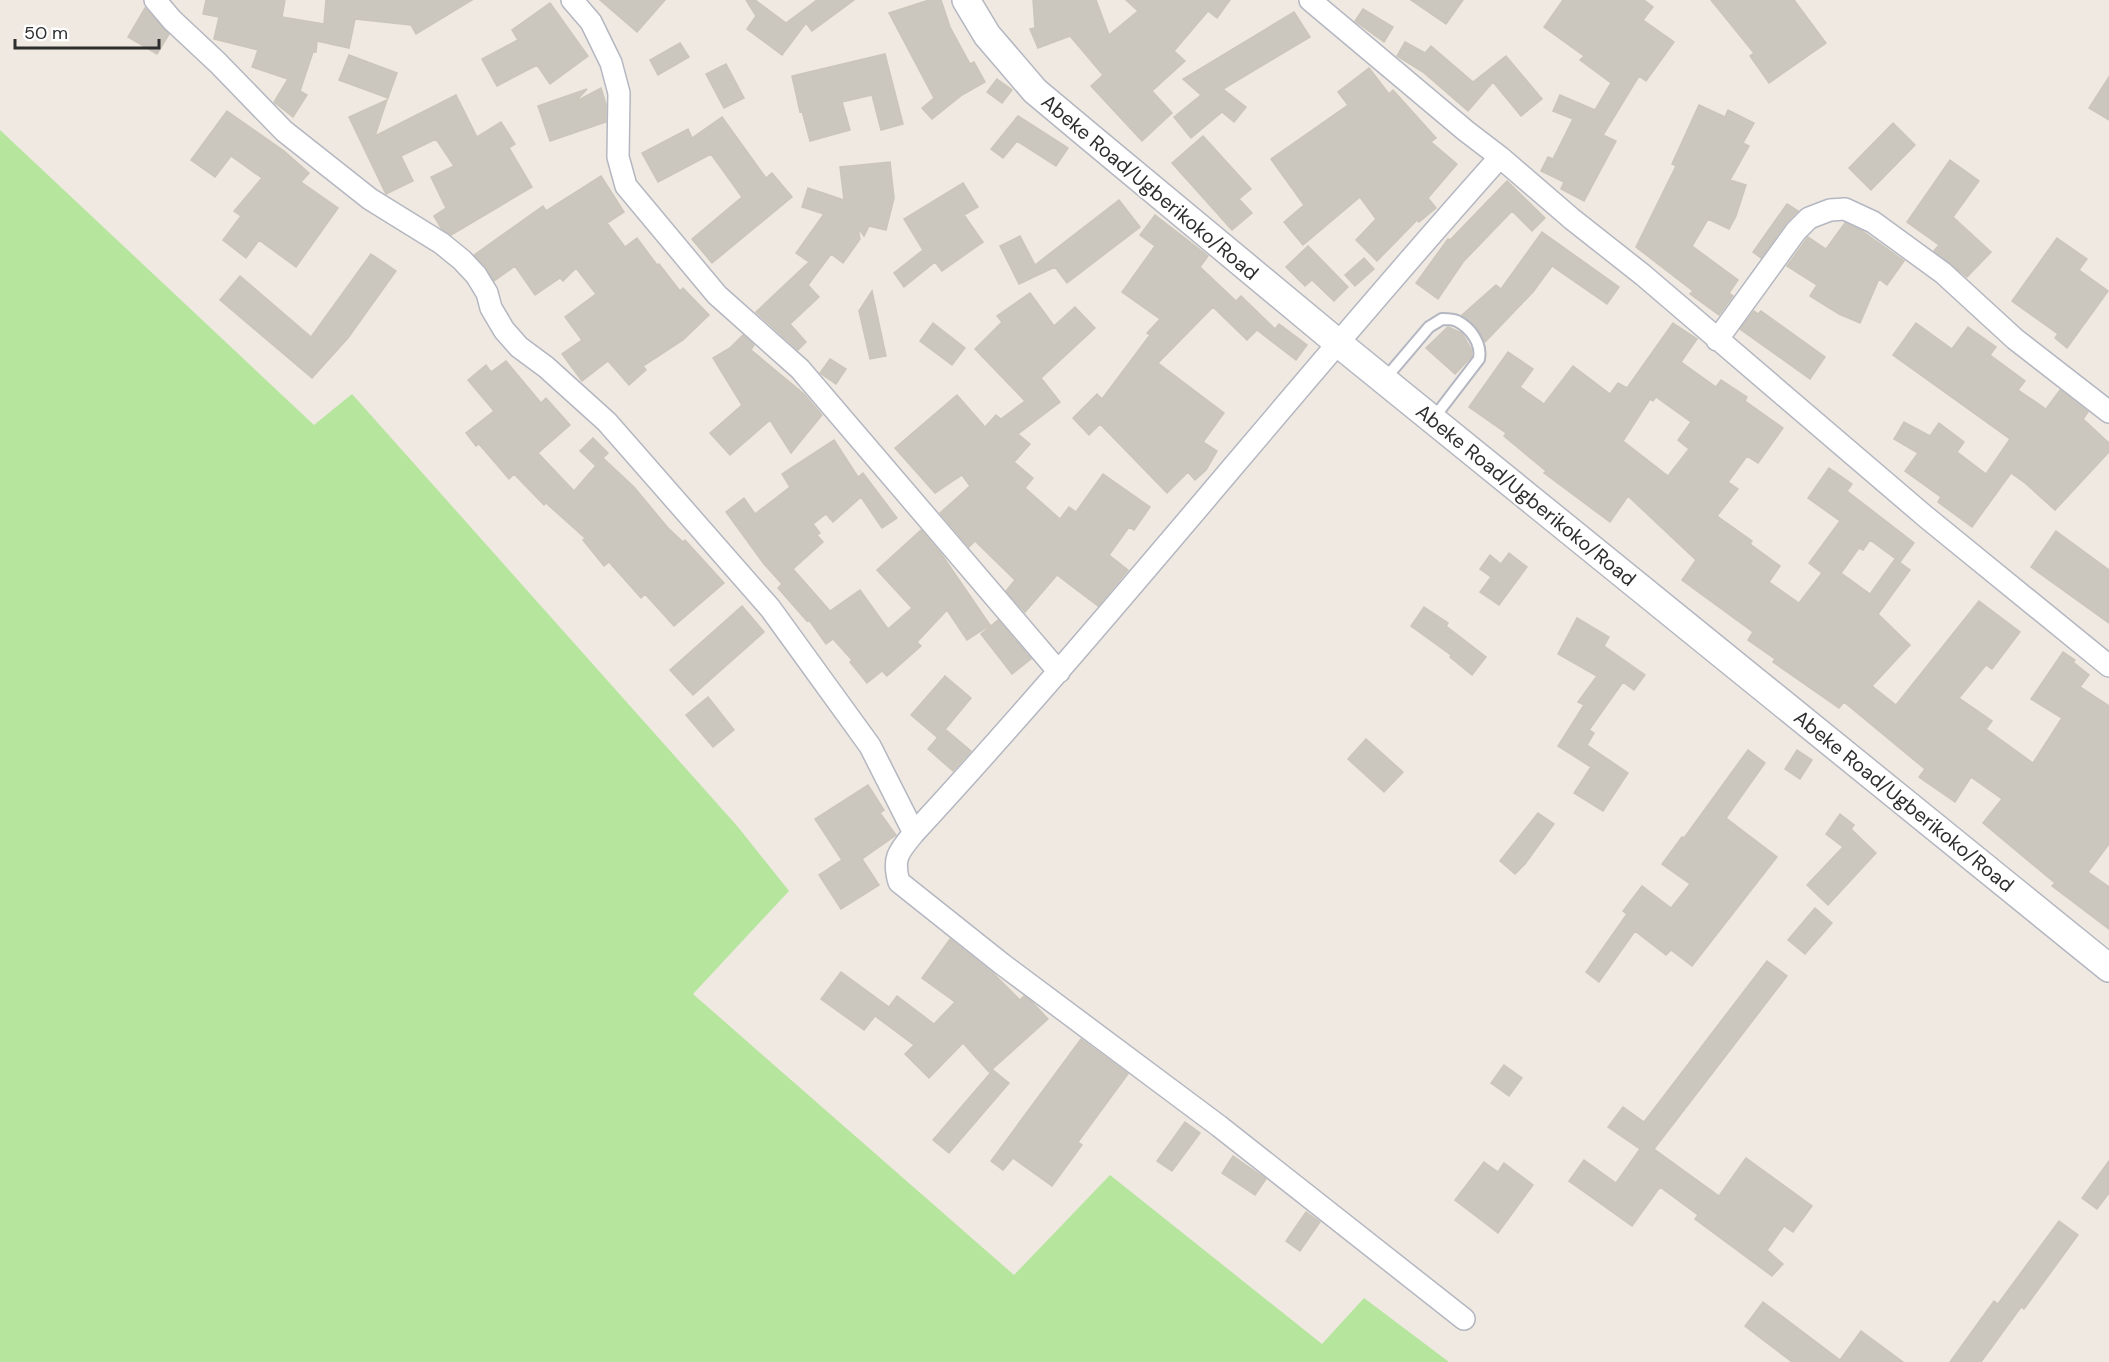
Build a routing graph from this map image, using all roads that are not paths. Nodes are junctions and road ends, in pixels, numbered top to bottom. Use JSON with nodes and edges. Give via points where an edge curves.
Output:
{"nodes":[{"id":1,"x":155,"y":0,"type":"edge"},
{"id":2,"x":572,"y":0,"type":"edge"},
{"id":3,"x":966,"y":0,"type":"edge"},
{"id":4,"x":1310,"y":0,"type":"edge"},
{"id":5,"x":1500,"y":157,"type":"junction"},
{"id":6,"x":1717,"y":340,"type":"junction"},
{"id":7,"x":1338,"y":343,"type":"junction"},
{"id":8,"x":1384,"y":380,"type":"junction"},
{"id":9,"x":2109,"y":412,"type":"edge"},
{"id":10,"x":1433,"y":419,"type":"junction"},
{"id":11,"x":2109,"y":666,"type":"edge"},
{"id":12,"x":1059,"y":672,"type":"junction"},
{"id":13,"x":914,"y":833,"type":"junction"},
{"id":14,"x":2109,"y":968,"type":"edge"},
{"id":15,"x":1464,"y":1319,"type":"dead end"}],
"edges":[{"from":1,"to":13,"type":"street","via":[[284,131],[370,199],[441,243],[476,275],[504,330],[519,347],[607,422],[770,608],[870,746]]},
{"from":2,"to":12,"type":"street","via":[[591,22],[611,63],[619,93],[618,157],[626,186],[717,295],[800,369]]},
{"from":3,"to":7,"type":"street","name":"Abeke Road/Ugberikoko/Road","via":[[987,35],[1035,91]]},
{"from":4,"to":5,"type":"street"},
{"from":5,"to":6,"type":"street"},
{"from":5,"to":7,"type":"street"},
{"from":6,"to":9,"type":"street","via":[[1796,231],[1809,218],[1845,209],[1873,222],[1942,273],[2015,339]]},
{"from":6,"to":11,"type":"street"},
{"from":7,"to":8,"type":"street","name":"Abeke Road/Ugberikoko/Road"},
{"from":7,"to":12,"type":"street"},
{"from":8,"to":10,"type":"street","name":"Abeke Road/Ugberikoko/Road"},
{"from":8,"to":10,"type":"lane","via":[[1430,327],[1442,319],[1456,321],[1466,328],[1481,350],[1479,359]]},
{"from":10,"to":14,"type":"street","name":"Abeke Road/Ugberikoko/Road"},
{"from":12,"to":13,"type":"street"},
{"from":13,"to":15,"type":"street","via":[[898,853],[895,868],[899,882]]}]}
